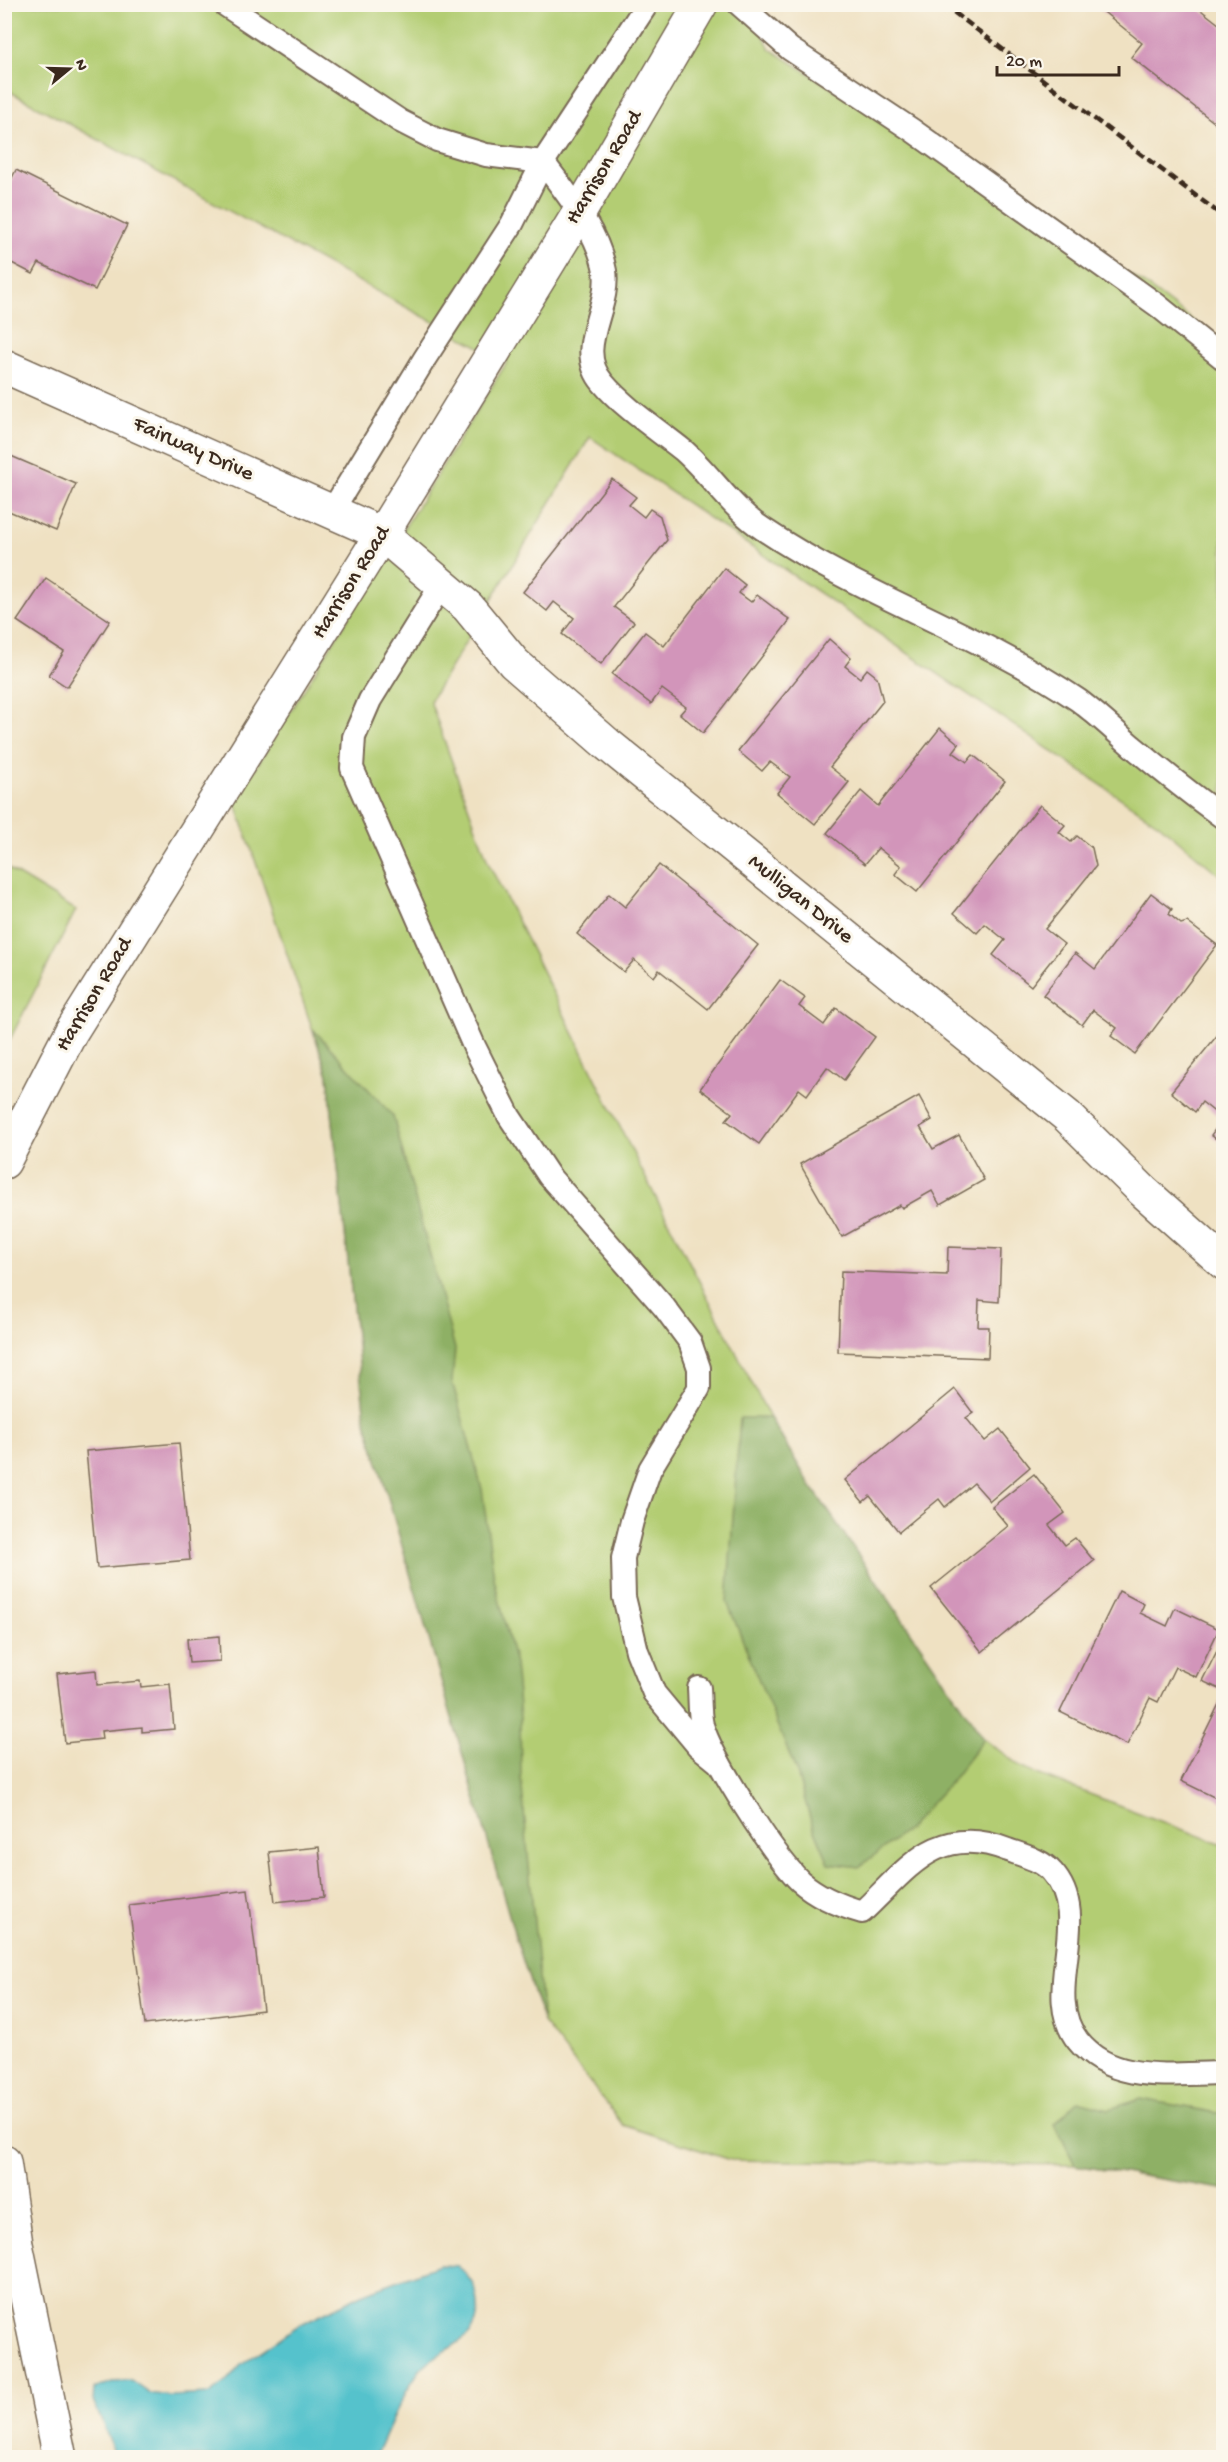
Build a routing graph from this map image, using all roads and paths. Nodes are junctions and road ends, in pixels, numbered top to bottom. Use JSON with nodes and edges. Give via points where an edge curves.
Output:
{"nodes":[{"id":1,"x":224,"y":4,"type":"edge"},
{"id":2,"x":647,"y":4,"type":"edge"},
{"id":3,"x":701,"y":4,"type":"edge"},
{"id":4,"x":739,"y":4,"type":"edge"},
{"id":5,"x":543,"y":162,"type":"junction"},
{"id":6,"x":579,"y":213,"type":"junction"},
{"id":7,"x":1224,"y":359,"type":"edge"},
{"id":8,"x":4,"y":366,"type":"edge"},
{"id":9,"x":332,"y":511,"type":"junction"},
{"id":10,"x":382,"y":534,"type":"junction"},
{"id":11,"x":442,"y":584,"type":"junction"},
{"id":12,"x":1224,"y":818,"type":"edge"},
{"id":13,"x":4,"y":1162,"type":"edge"},
{"id":14,"x":1224,"y":1263,"type":"edge"},
{"id":15,"x":699,"y":1688,"type":"dead end"},
{"id":16,"x":719,"y":1763,"type":"junction"},
{"id":17,"x":1224,"y":2073,"type":"edge"},
{"id":18,"x":4,"y":2162,"type":"edge"},
{"id":19,"x":60,"y":2457,"type":"edge"}],
"edges":[{"from":1,"to":5,"type":"lane","via":[[400,121],[437,140],[486,154]]},
{"from":2,"to":5,"type":"lane"},
{"from":3,"to":6,"type":"street","name":"Harrison Road"},
{"from":4,"to":7,"type":"lane","via":[[790,49],[912,130],[1129,285]]},
{"from":5,"to":6,"type":"lane"},
{"from":5,"to":9,"type":"lane","via":[[512,224]]},
{"from":6,"to":10,"type":"street","name":"Harrison Road"},
{"from":6,"to":12,"type":"lane","via":[[599,250],[606,274],[591,355],[600,381],[623,404],[689,456],[760,527],[812,561],[999,653],[1080,701],[1176,783]]},
{"from":8,"to":9,"type":"street","name":"Fairway Drive"},
{"from":9,"to":10,"type":"street","name":"Fairway Drive"},
{"from":10,"to":11,"type":"street","name":"Mulligan Drive"},
{"from":10,"to":13,"type":"street","name":"Harrison Road","via":[[71,1032]]},
{"from":11,"to":14,"type":"street","name":"Mulligan Drive","via":[[468,607],[514,663],[607,744],[1067,1116]]},
{"from":11,"to":16,"type":"lane","via":[[370,700],[354,737],[352,768],[474,1046],[509,1116],[549,1176],[690,1342],[699,1368],[699,1388],[647,1479],[623,1558],[624,1597],[637,1651],[654,1693],[698,1746]]},
{"from":15,"to":16,"type":"lane","via":[[702,1724]]},
{"from":16,"to":17,"type":"lane","via":[[776,1851],[801,1881],[839,1905],[862,1912],[923,1855],[958,1840],[993,1844],[1052,1871],[1068,1898],[1063,2002],[1078,2041],[1096,2057],[1146,2075]]},
{"from":18,"to":19,"type":"street","via":[[16,2244]]}]}
